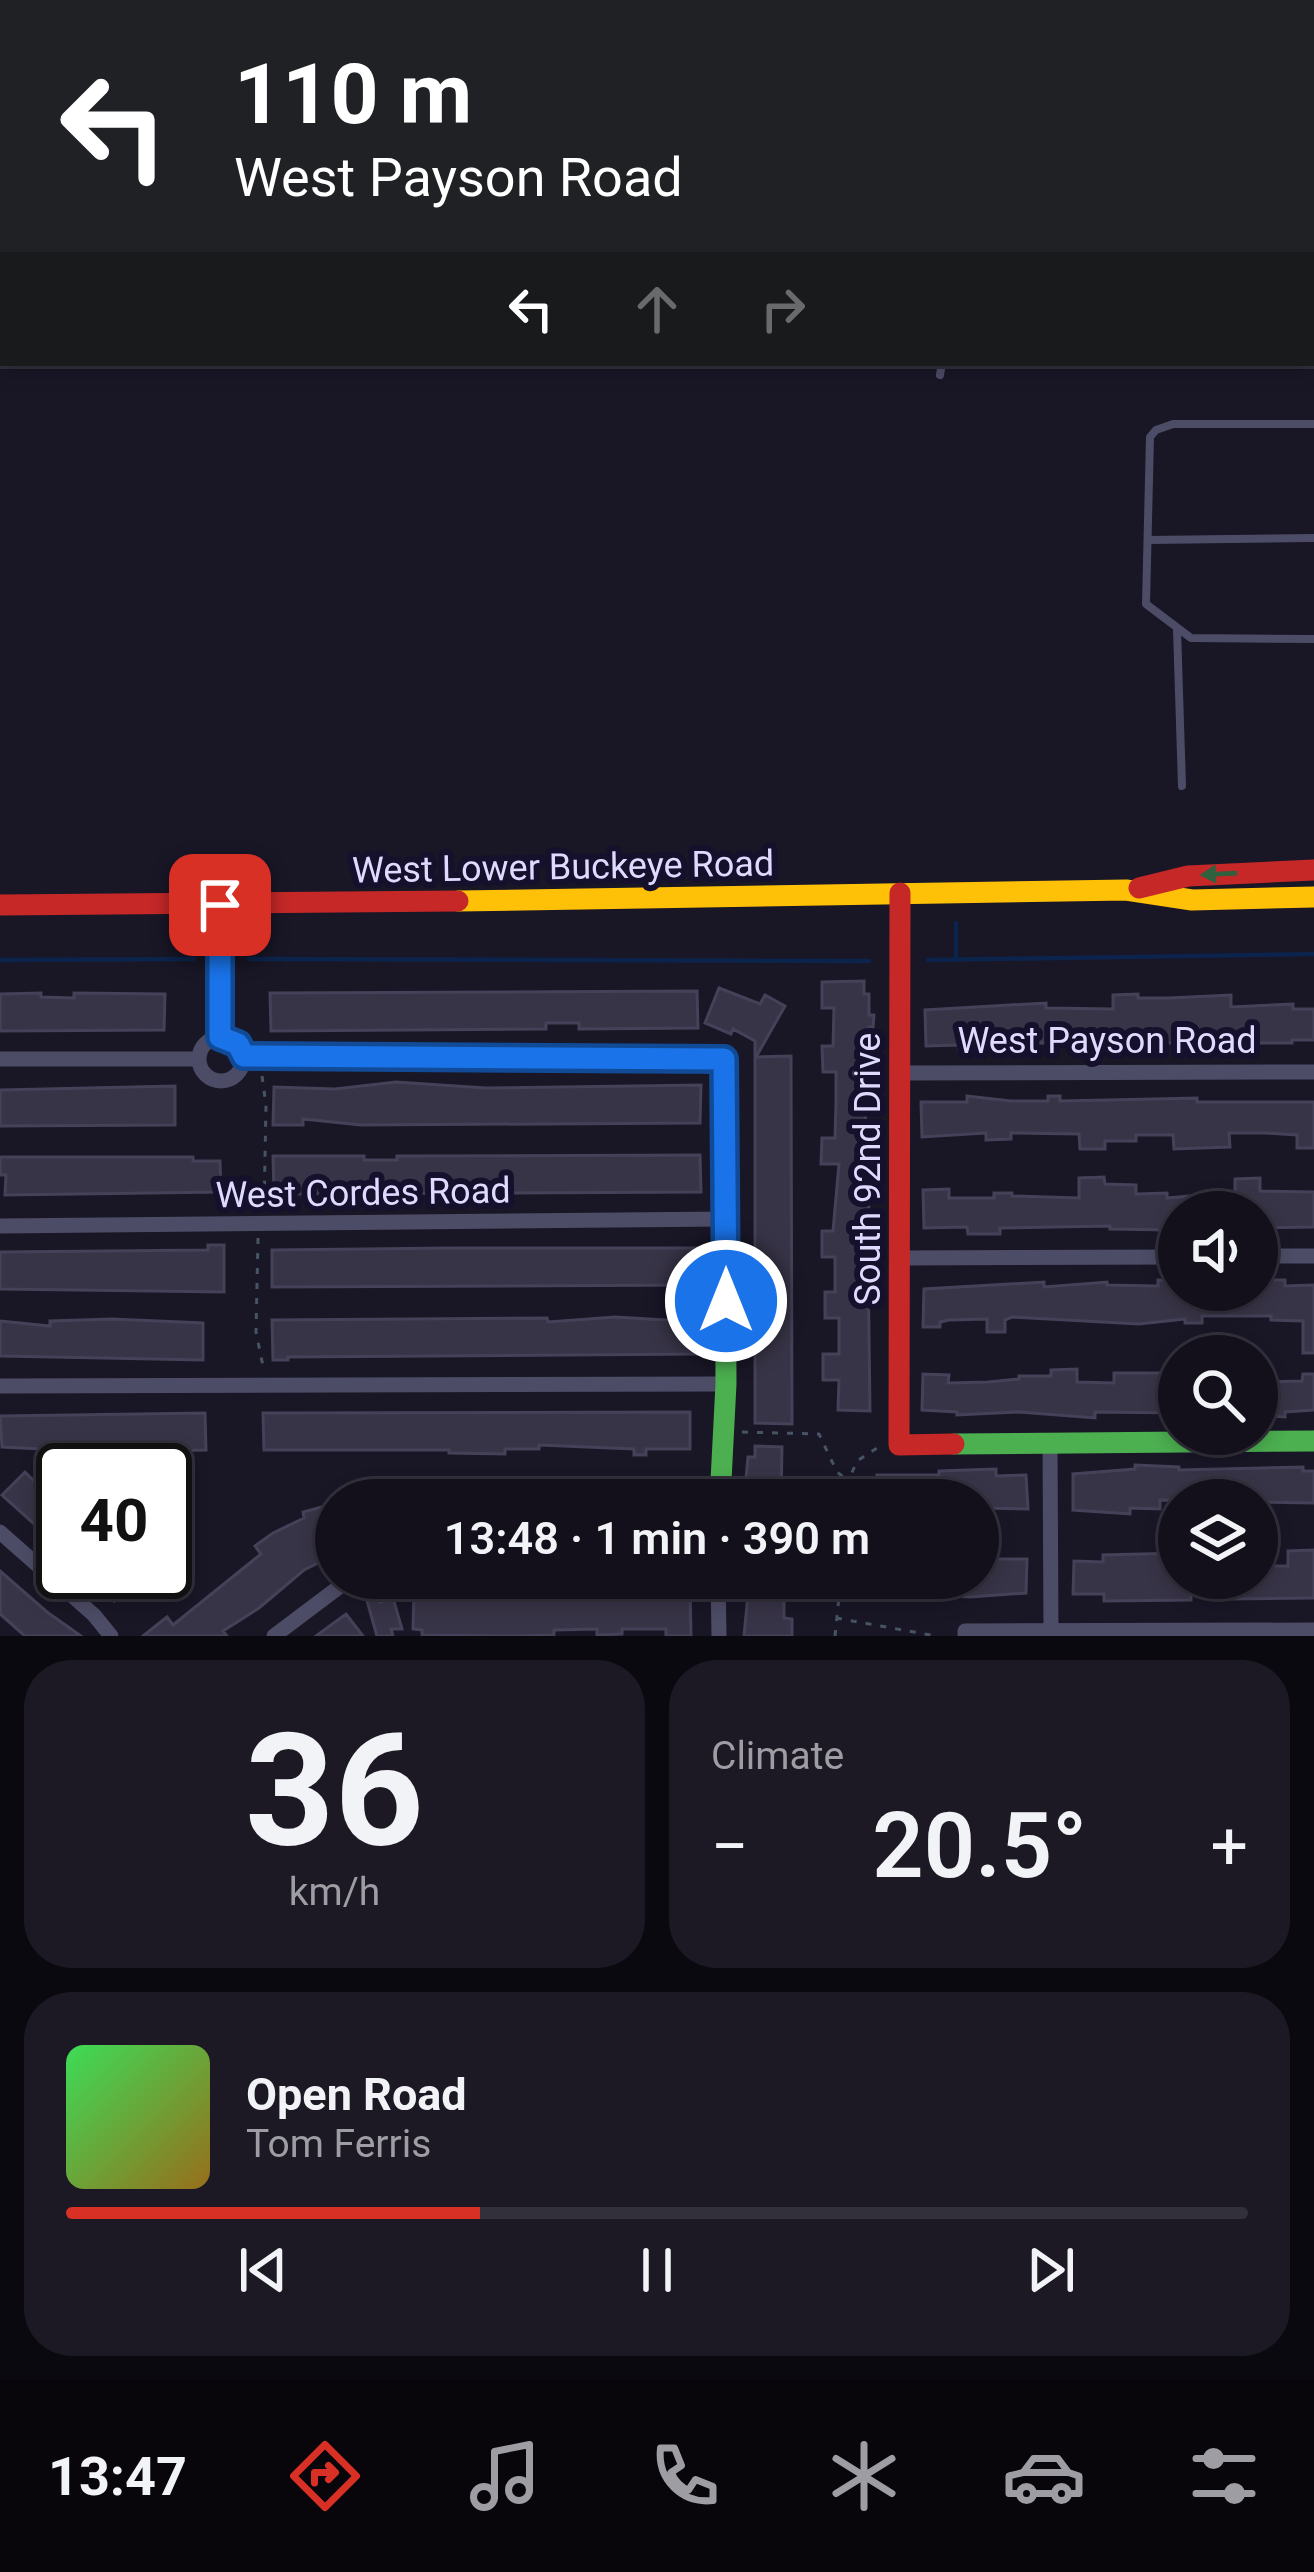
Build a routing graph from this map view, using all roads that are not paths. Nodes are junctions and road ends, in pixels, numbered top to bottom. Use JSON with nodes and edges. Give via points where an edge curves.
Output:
{"nodes":[{"id":1,"x":942,"y":366,"type":"edge"},
{"id":2,"x":940,"y":375,"type":"dead end"},
{"id":3,"x":1314,"y":424,"type":"edge"},
{"id":4,"x":1314,"y":538,"type":"edge"},
{"id":5,"x":1148,"y":540,"type":"junction"},
{"id":6,"x":1177,"y":628,"type":"junction"},
{"id":7,"x":1314,"y":639,"type":"edge"},
{"id":8,"x":1182,"y":786,"type":"dead end"},
{"id":9,"x":1314,"y":870,"type":"edge"},
{"id":10,"x":1126,"y":890,"type":"junction"},
{"id":11,"x":900,"y":893,"type":"junction"},
{"id":12,"x":1314,"y":897,"type":"edge"},
{"id":13,"x":0,"y":904,"type":"edge"},
{"id":14,"x":220,"y":905,"type":"junction"},
{"id":15,"x":220,"y":1037,"type":"junction"},
{"id":16,"x":252,"y":1056,"type":"junction"},
{"id":17,"x":199,"y":1058,"type":"junction"},
{"id":18,"x":0,"y":1059,"type":"edge"},
{"id":19,"x":1314,"y":1072,"type":"edge"},
{"id":20,"x":900,"y":1073,"type":"junction"},
{"id":21,"x":726,"y":1219,"type":"junction"},
{"id":22,"x":0,"y":1226,"type":"edge"},
{"id":23,"x":1278,"y":1256,"type":"edge"},
{"id":24,"x":1314,"y":1256,"type":"edge"},
{"id":25,"x":1158,"y":1257,"type":"edge"},
{"id":26,"x":901,"y":1258,"type":"junction"},
{"id":27,"x":726,"y":1384,"type":"junction"},
{"id":28,"x":0,"y":1386,"type":"edge"},
{"id":29,"x":1314,"y":1441,"type":"edge"},
{"id":30,"x":1050,"y":1444,"type":"junction"},
{"id":31,"x":721,"y":1479,"type":"edge"},
{"id":32,"x":0,"y":1532,"type":"edge"},
{"id":33,"x":323,"y":1599,"type":"edge"},
{"id":34,"x":718,"y":1599,"type":"edge"},
{"id":35,"x":1314,"y":1630,"type":"edge"},
{"id":36,"x":1051,"y":1631,"type":"junction"},
{"id":37,"x":965,"y":1633,"type":"edge"},
{"id":38,"x":111,"y":1636,"type":"edge"},
{"id":39,"x":274,"y":1636,"type":"edge"},
{"id":40,"x":719,"y":1636,"type":"edge"}],
"edges":[{"from":1,"to":2,"type":"lane"},
{"from":3,"to":5,"type":"lane","via":[[1156,430]]},
{"from":4,"to":5,"type":"lane"},
{"from":5,"to":6,"type":"lane","via":[[1146,604]]},
{"from":6,"to":7,"type":"lane","via":[[1191,638]]},
{"from":6,"to":8,"type":"lane"},
{"from":9,"to":10,"type":"street","name":"West Lower Buckeye Road","one_way":true,"via":[[1188,876]]},
{"from":10,"to":11,"type":"street","name":"West Lower Buckeye Road"},
{"from":10,"to":12,"type":"street","name":"West Lower Buckeye Road","via":[[1192,900]]},
{"from":11,"to":14,"type":"street","name":"West Lower Buckeye Road"},
{"from":11,"to":20,"type":"street","name":"South 92nd Drive"},
{"from":13,"to":14,"type":"street","name":"West Lower Buckeye Road"},
{"from":14,"to":15,"type":"street"},
{"from":15,"to":16,"type":"street"},
{"from":15,"to":17,"type":"street"},
{"from":16,"to":17,"type":"street","via":[[222,1082],[203,1072]]},
{"from":16,"to":21,"type":"street","via":[[724,1059]]},
{"from":17,"to":18,"type":"street"},
{"from":19,"to":20,"type":"street","name":"West Payson Road"},
{"from":20,"to":26,"type":"street","name":"South 92nd Drive"},
{"from":21,"to":22,"type":"street","name":"West Cordes Road"},
{"from":21,"to":27,"type":"street"},
{"from":23,"to":24,"type":"street"},
{"from":25,"to":26,"type":"street"},
{"from":26,"to":30,"type":"street","name":"South 92nd Drive","via":[[899,1445]]},
{"from":27,"to":28,"type":"street"},
{"from":27,"to":31,"type":"street"},
{"from":29,"to":30,"type":"street"},
{"from":30,"to":36,"type":"street"},
{"from":32,"to":38,"type":"street"},
{"from":33,"to":39,"type":"street"},
{"from":34,"to":40,"type":"street"},
{"from":35,"to":36,"type":"street"},
{"from":36,"to":37,"type":"street"}]}
